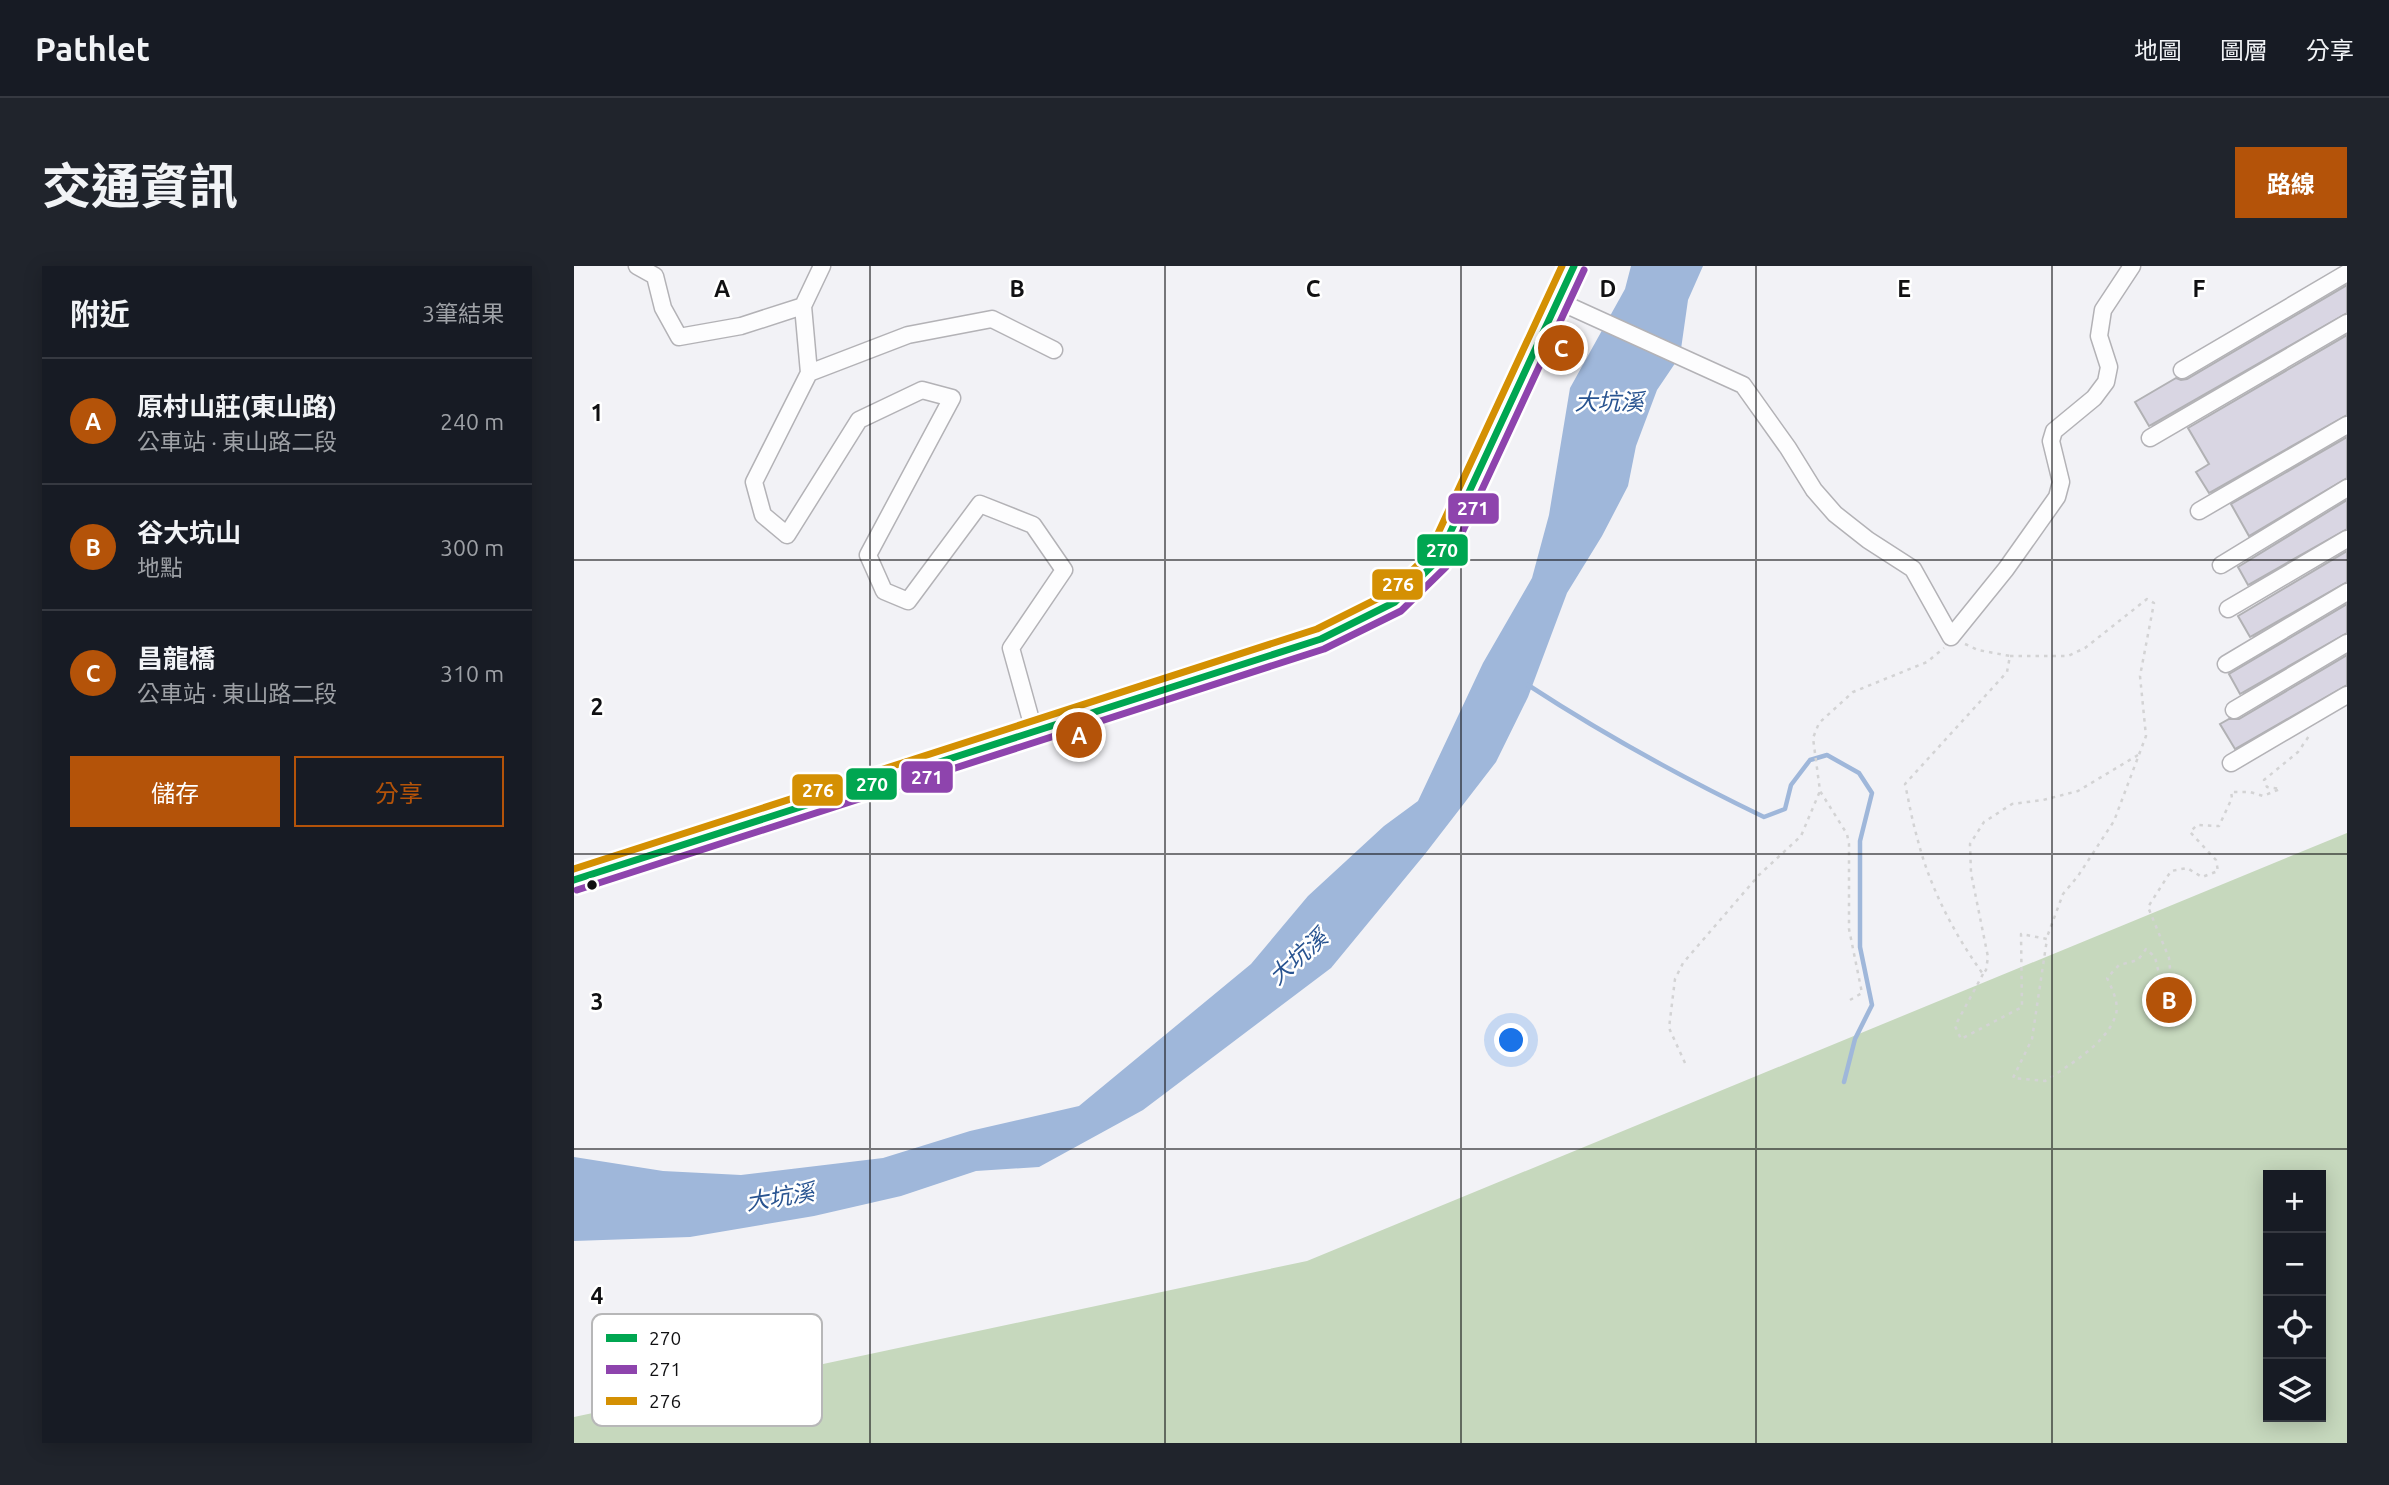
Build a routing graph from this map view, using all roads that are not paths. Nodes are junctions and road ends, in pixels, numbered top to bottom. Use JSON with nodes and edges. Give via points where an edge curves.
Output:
{"nodes":[{"id":1,"x":637,"y":266,"type":"edge"},
{"id":2,"x":822,"y":266,"type":"edge"},
{"id":3,"x":1574,"y":266,"type":"edge"},
{"id":4,"x":2132,"y":266,"type":"edge"},
{"id":5,"x":2347,"y":273,"type":"edge"},
{"id":6,"x":1558,"y":301,"type":"junction"},
{"id":7,"x":803,"y":306,"type":"junction"},
{"id":8,"x":2347,"y":323,"type":"edge"},
{"id":9,"x":1054,"y":350,"type":"dead end"},
{"id":10,"x":2182,"y":370,"type":"dead end"},
{"id":11,"x":810,"y":373,"type":"junction"},
{"id":12,"x":2347,"y":425,"type":"edge"},
{"id":13,"x":2150,"y":438,"type":"dead end"},
{"id":14,"x":2347,"y":488,"type":"edge"},
{"id":15,"x":2199,"y":511,"type":"dead end"},
{"id":16,"x":2347,"y":539,"type":"edge"},
{"id":17,"x":2221,"y":565,"type":"dead end"},
{"id":18,"x":2347,"y":592,"type":"edge"},
{"id":19,"x":2228,"y":609,"type":"dead end"},
{"id":20,"x":2347,"y":643,"type":"edge"},
{"id":21,"x":2226,"y":664,"type":"dead end"},
{"id":22,"x":2347,"y":695,"type":"edge"},
{"id":23,"x":2234,"y":710,"type":"dead end"},
{"id":24,"x":1034,"y":730,"type":"junction"},
{"id":25,"x":2231,"y":763,"type":"dead end"},
{"id":26,"x":574,"y":880,"type":"edge"}],
"edges":[{"from":1,"to":7,"type":"street","via":[[655,276],[663,308],[679,337],[741,326]]},
{"from":2,"to":7,"type":"street"},
{"from":3,"to":6,"type":"main road"},
{"from":4,"to":6,"type":"street","via":[[2103,310],[2099,336],[2109,367],[2106,382],[2094,398],[2053,430],[2051,441],[2061,482],[2057,497],[1951,637],[1913,569],[1835,514],[1743,386]]},
{"from":5,"to":10,"type":"street"},
{"from":6,"to":24,"type":"main road","via":[[1437,561],[1395,602],[1321,639]]},
{"from":7,"to":11,"type":"street"},
{"from":8,"to":13,"type":"street"},
{"from":9,"to":11,"type":"street","via":[[992,319],[908,335]]},
{"from":11,"to":24,"type":"street","via":[[754,482],[764,515],[787,535],[859,420],[922,390],[952,398],[867,555],[884,591],[908,601],[979,504],[1033,525],[1065,570],[1011,648]]},
{"from":12,"to":15,"type":"street"},
{"from":14,"to":17,"type":"street"},
{"from":16,"to":19,"type":"street"},
{"from":18,"to":21,"type":"street"},
{"from":20,"to":23,"type":"street"},
{"from":22,"to":25,"type":"street"},
{"from":24,"to":26,"type":"main road"}]}
